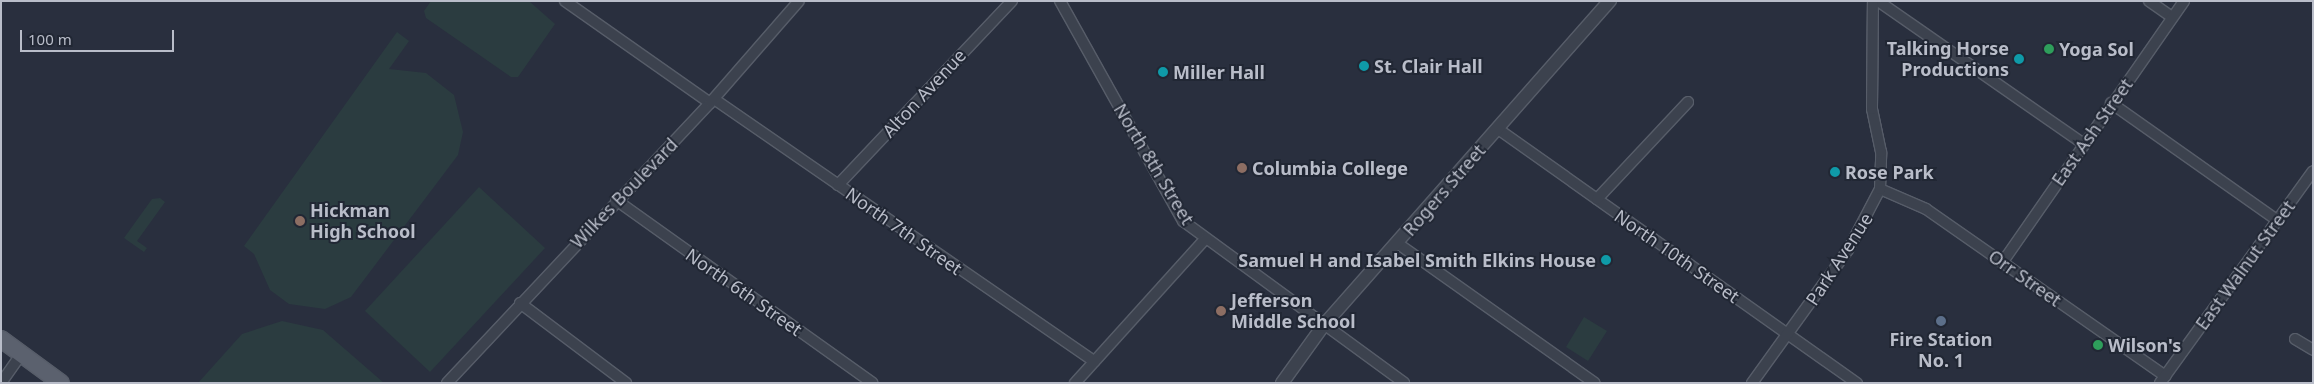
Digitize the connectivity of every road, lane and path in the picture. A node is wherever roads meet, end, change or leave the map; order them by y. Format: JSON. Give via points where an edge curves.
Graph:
{"nodes":[{"id":1,"x":565,"y":1,"type":"edge"},
{"id":2,"x":800,"y":1,"type":"edge"},
{"id":3,"x":1012,"y":1,"type":"edge"},
{"id":4,"x":1060,"y":1,"type":"edge"},
{"id":5,"x":1610,"y":1,"type":"edge"},
{"id":6,"x":1873,"y":1,"type":"edge"},
{"id":7,"x":1878,"y":1,"type":"edge"},
{"id":8,"x":2149,"y":1,"type":"edge"},
{"id":9,"x":2184,"y":1,"type":"edge"},
{"id":10,"x":2172,"y":17,"type":"junction"},
{"id":11,"x":712,"y":101,"type":"junction"},
{"id":12,"x":1688,"y":102,"type":"dead end"},
{"id":13,"x":2111,"y":103,"type":"junction"},
{"id":14,"x":1498,"y":129,"type":"junction"},
{"id":15,"x":2084,"y":144,"type":"junction"},
{"id":16,"x":2313,"y":171,"type":"edge"},
{"id":17,"x":838,"y":185,"type":"junction"},
{"id":18,"x":1880,"y":189,"type":"junction"},
{"id":19,"x":1597,"y":199,"type":"junction"},
{"id":20,"x":616,"y":200,"type":"junction"},
{"id":21,"x":2278,"y":221,"type":"junction"},
{"id":22,"x":1204,"y":240,"type":"junction"},
{"id":23,"x":1397,"y":243,"type":"junction"},
{"id":24,"x":2002,"y":263,"type":"junction"},
{"id":25,"x":520,"y":303,"type":"junction"},
{"id":26,"x":1323,"y":326,"type":"junction"},
{"id":27,"x":1788,"y":335,"type":"junction"},
{"id":28,"x":1,"y":339,"type":"edge"},
{"id":29,"x":2295,"y":339,"type":"dead end"},
{"id":30,"x":2313,"y":350,"type":"edge"},
{"id":31,"x":21,"y":354,"type":"junction"},
{"id":32,"x":1094,"y":361,"type":"junction"},
{"id":33,"x":2162,"y":380,"type":"edge"},
{"id":34,"x":1,"y":382,"type":"edge"},
{"id":35,"x":61,"y":383,"type":"edge"},
{"id":36,"x":447,"y":383,"type":"edge"},
{"id":37,"x":626,"y":383,"type":"edge"},
{"id":38,"x":872,"y":383,"type":"edge"},
{"id":39,"x":1075,"y":383,"type":"edge"},
{"id":40,"x":1282,"y":383,"type":"edge"},
{"id":41,"x":1404,"y":383,"type":"edge"},
{"id":42,"x":1595,"y":383,"type":"edge"},
{"id":43,"x":1752,"y":383,"type":"edge"},
{"id":44,"x":1857,"y":383,"type":"edge"}],
"edges":[{"from":1,"to":11,"type":"street","name":"North 7th Street"},
{"from":2,"to":11,"type":"street","name":"Wilkes Boulevard"},
{"from":3,"to":17,"type":"street","name":"Alton Avenue"},
{"from":4,"to":22,"type":"street","name":"North 8th Street","via":[[1183,221]]},
{"from":5,"to":14,"type":"street","name":"Rogers Street"},
{"from":6,"to":18,"type":"street","name":"Park Avenue","via":[[1872,109],[1880,152]]},
{"from":7,"to":15,"type":"street"},
{"from":8,"to":10,"type":"street"},
{"from":9,"to":10,"type":"street","name":"East Ash Street"},
{"from":10,"to":13,"type":"street","name":"East Ash Street"},
{"from":11,"to":17,"type":"street","name":"North 7th Street"},
{"from":11,"to":20,"type":"street","name":"Wilkes Boulevard"},
{"from":12,"to":19,"type":"street"},
{"from":13,"to":15,"type":"street","name":"East Ash Street"},
{"from":13,"to":21,"type":"street"},
{"from":14,"to":19,"type":"street","name":"North 10th Street"},
{"from":14,"to":23,"type":"street","name":"Rogers Street"},
{"from":15,"to":24,"type":"street","name":"East Ash Street"},
{"from":16,"to":21,"type":"street","name":"East Walnut Street"},
{"from":17,"to":32,"type":"street","name":"North 7th Street"},
{"from":18,"to":24,"type":"street","name":"Orr Street","via":[[1926,209]]},
{"from":18,"to":27,"type":"street","name":"Park Avenue","via":[[1861,231]]},
{"from":19,"to":27,"type":"street","name":"North 10th Street"},
{"from":20,"to":25,"type":"street","name":"Wilkes Boulevard"},
{"from":20,"to":38,"type":"street","name":"North 6th Street"},
{"from":21,"to":33,"type":"street","name":"East Walnut Street"},
{"from":22,"to":26,"type":"street","name":"North 8th Street"},
{"from":22,"to":32,"type":"street"},
{"from":23,"to":26,"type":"street","name":"Rogers Street"},
{"from":23,"to":42,"type":"street"},
{"from":24,"to":33,"type":"street","name":"Orr Street"},
{"from":25,"to":36,"type":"street","name":"Wilkes Boulevard"},
{"from":25,"to":37,"type":"street"},
{"from":26,"to":40,"type":"street","name":"Rogers Street"},
{"from":26,"to":41,"type":"street","name":"North 8th Street"},
{"from":27,"to":43,"type":"street","name":"Park Avenue"},
{"from":27,"to":44,"type":"street","name":"North 10th Street"},
{"from":28,"to":31,"type":"main road"},
{"from":29,"to":30,"type":"street"},
{"from":31,"to":34,"type":"street"},
{"from":31,"to":35,"type":"main road"},
{"from":32,"to":39,"type":"street"}]}
